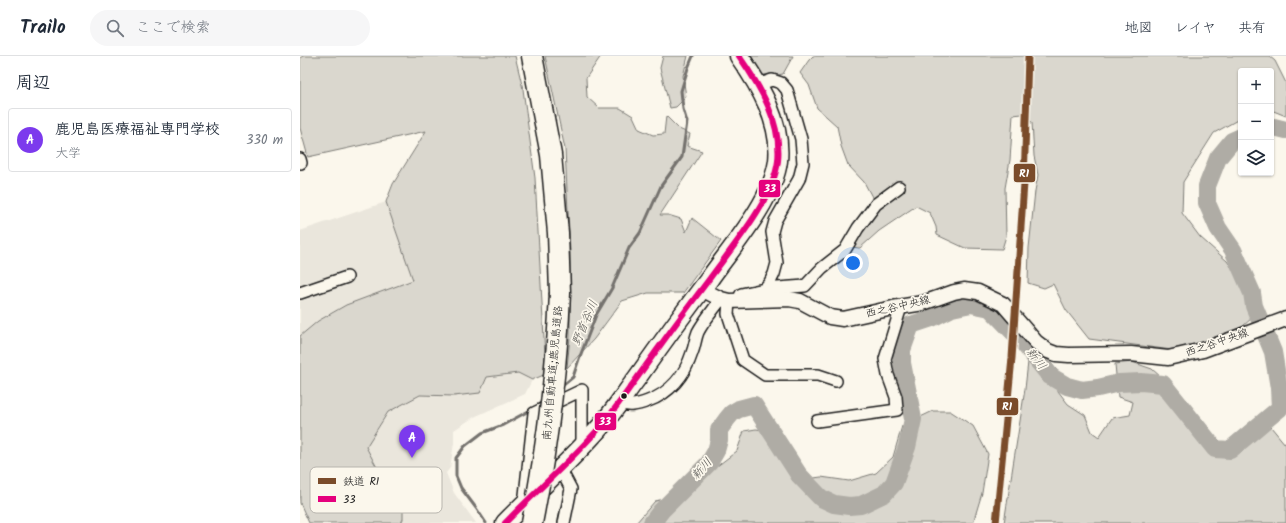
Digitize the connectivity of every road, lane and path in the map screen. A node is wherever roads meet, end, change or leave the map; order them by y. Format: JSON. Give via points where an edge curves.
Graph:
{"nodes":[{"id":1,"x":532,"y":56,"type":"edge"},
{"id":2,"x":739,"y":56,"type":"edge"},
{"id":3,"x":757,"y":85,"type":"junction"},
{"id":4,"x":300,"y":159,"type":"edge"},
{"id":5,"x":300,"y":163,"type":"edge"},
{"id":6,"x":899,"y":187,"type":"dead end"},
{"id":7,"x":347,"y":277,"type":"dead end"},
{"id":8,"x":701,"y":289,"type":"junction"},
{"id":9,"x":764,"y":289,"type":"junction"},
{"id":10,"x":300,"y":293,"type":"edge"},
{"id":11,"x":729,"y":300,"type":"junction"},
{"id":12,"x":901,"y":307,"type":"junction"},
{"id":13,"x":1280,"y":321,"type":"edge"},
{"id":14,"x":836,"y":380,"type":"dead end"},
{"id":15,"x":618,"y":403,"type":"junction"},
{"id":16,"x":817,"y":421,"type":"dead end"},
{"id":17,"x":582,"y":447,"type":"junction"},
{"id":18,"x":561,"y":470,"type":"junction"},
{"id":19,"x":524,"y":504,"type":"junction"},
{"id":20,"x":505,"y":523,"type":"edge"},
{"id":21,"x":532,"y":523,"type":"edge"},
{"id":22,"x":564,"y":523,"type":"edge"}],
"edges":[{"from":1,"to":21,"type":"highway","name":"南九州自動車道;鹿児島道路","bridge":true,"via":[[551,155],[560,293],[554,384],[545,456]]},
{"from":2,"to":3,"type":"main road"},
{"from":3,"to":8,"type":"main road","via":[[775,124],[779,144],[778,163],[763,202]]},
{"from":3,"to":9,"type":"street","via":[[772,80],[781,82],[787,90],[802,139],[803,163],[799,180],[774,221],[772,232],[777,263],[770,282]]},
{"from":4,"to":5,"type":"street"},
{"from":6,"to":9,"type":"street","via":[[876,204],[845,250],[822,268],[805,286]]},
{"from":7,"to":10,"type":"street"},
{"from":8,"to":11,"type":"street","name":"西之谷中央線"},
{"from":8,"to":15,"type":"main road"},
{"from":9,"to":11,"type":"street"},
{"from":11,"to":12,"type":"street","name":"西之谷中央線","via":[[789,299],[800,301],[830,317],[843,318]]},
{"from":11,"to":14,"type":"street","via":[[728,314],[743,360],[765,375],[818,375]]},
{"from":11,"to":15,"type":"street","via":[[698,332],[682,376],[669,390],[641,404],[627,406]]},
{"from":12,"to":13,"type":"street","name":"西之谷中央線","via":[[964,290],[978,292],[1003,304],[1036,342],[1048,351],[1069,355],[1125,354],[1168,358],[1204,350]]},
{"from":12,"to":16,"type":"street","via":[[885,359],[896,397],[897,410]]},
{"from":15,"to":17,"type":"main road"},
{"from":17,"to":18,"type":"main road"},
{"from":17,"to":19,"type":"street","via":[[582,390],[534,413]]},
{"from":18,"to":19,"type":"main road"},
{"from":18,"to":22,"type":"street","via":[[571,489]]},
{"from":19,"to":20,"type":"main road"}]}
